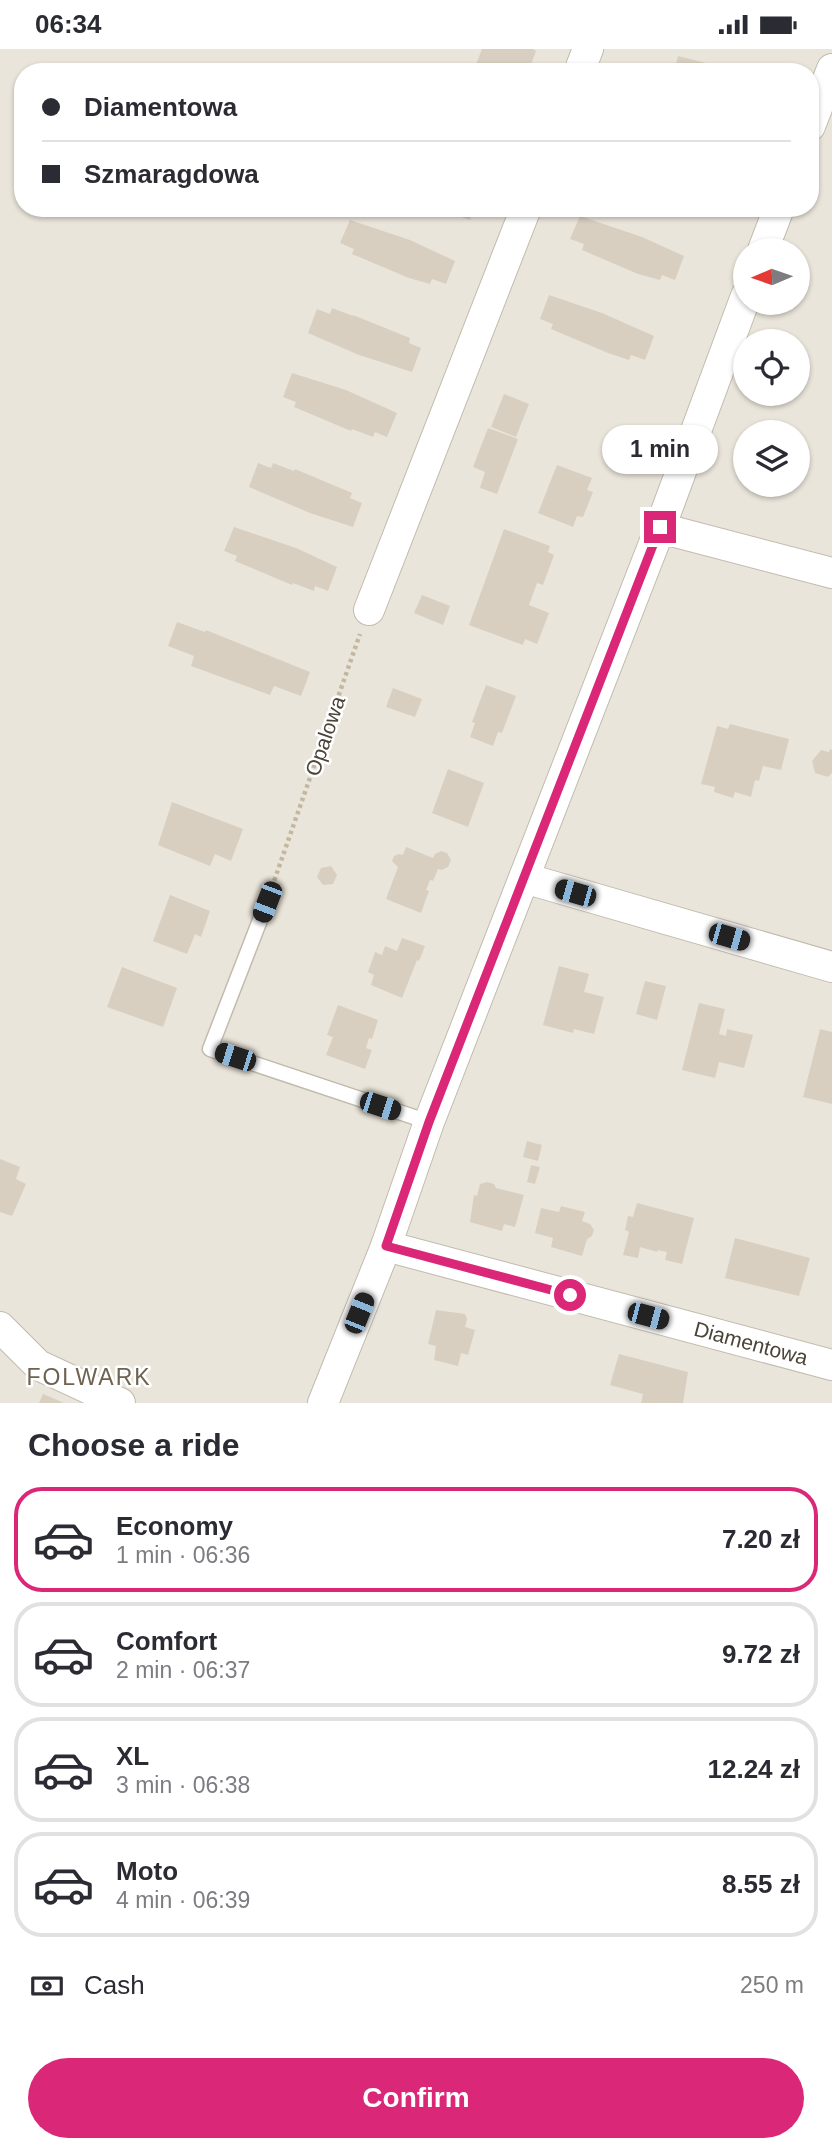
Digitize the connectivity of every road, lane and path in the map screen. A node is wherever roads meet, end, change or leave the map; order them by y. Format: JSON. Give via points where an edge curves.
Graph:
{"nodes":[{"id":1,"x":832,"y":69,"type":"edge"},
{"id":2,"x":819,"y":103,"type":"edge"},
{"id":3,"x":522,"y":217,"type":"edge"},
{"id":4,"x":776,"y":217,"type":"edge"},
{"id":5,"x":768,"y":238,"type":"edge"},
{"id":6,"x":739,"y":315,"type":"edge"},
{"id":7,"x":660,"y":527,"type":"junction"},
{"id":8,"x":832,"y":573,"type":"edge"},
{"id":9,"x":369,"y":610,"type":"joint"},
{"id":10,"x":524,"y":878,"type":"junction"},
{"id":11,"x":267,"y":902,"type":"joint"},
{"id":12,"x":832,"y":967,"type":"edge"},
{"id":13,"x":429,"y":1122,"type":"junction"},
{"id":14,"x":386,"y":1246,"type":"junction"},
{"id":15,"x":0,"y":1327,"type":"edge"},
{"id":16,"x":832,"y":1365,"type":"edge"},
{"id":17,"x":120,"y":1403,"type":"edge"},
{"id":18,"x":323,"y":1403,"type":"edge"}],
"edges":[{"from":1,"to":2,"type":"street"},
{"from":3,"to":9,"type":"street"},
{"from":4,"to":5,"type":"street"},
{"from":6,"to":7,"type":"street"},
{"from":7,"to":8,"type":"street"},
{"from":7,"to":10,"type":"street"},
{"from":9,"to":11,"type":"path","name":"Opalowa"},
{"from":10,"to":12,"type":"street"},
{"from":10,"to":13,"type":"street"},
{"from":11,"to":13,"type":"lane","via":[[210,1049]]},
{"from":13,"to":14,"type":"street"},
{"from":14,"to":16,"type":"street","name":"Diamentowa"},
{"from":14,"to":18,"type":"street"},
{"from":15,"to":17,"type":"street","via":[[38,1365]]}]}
